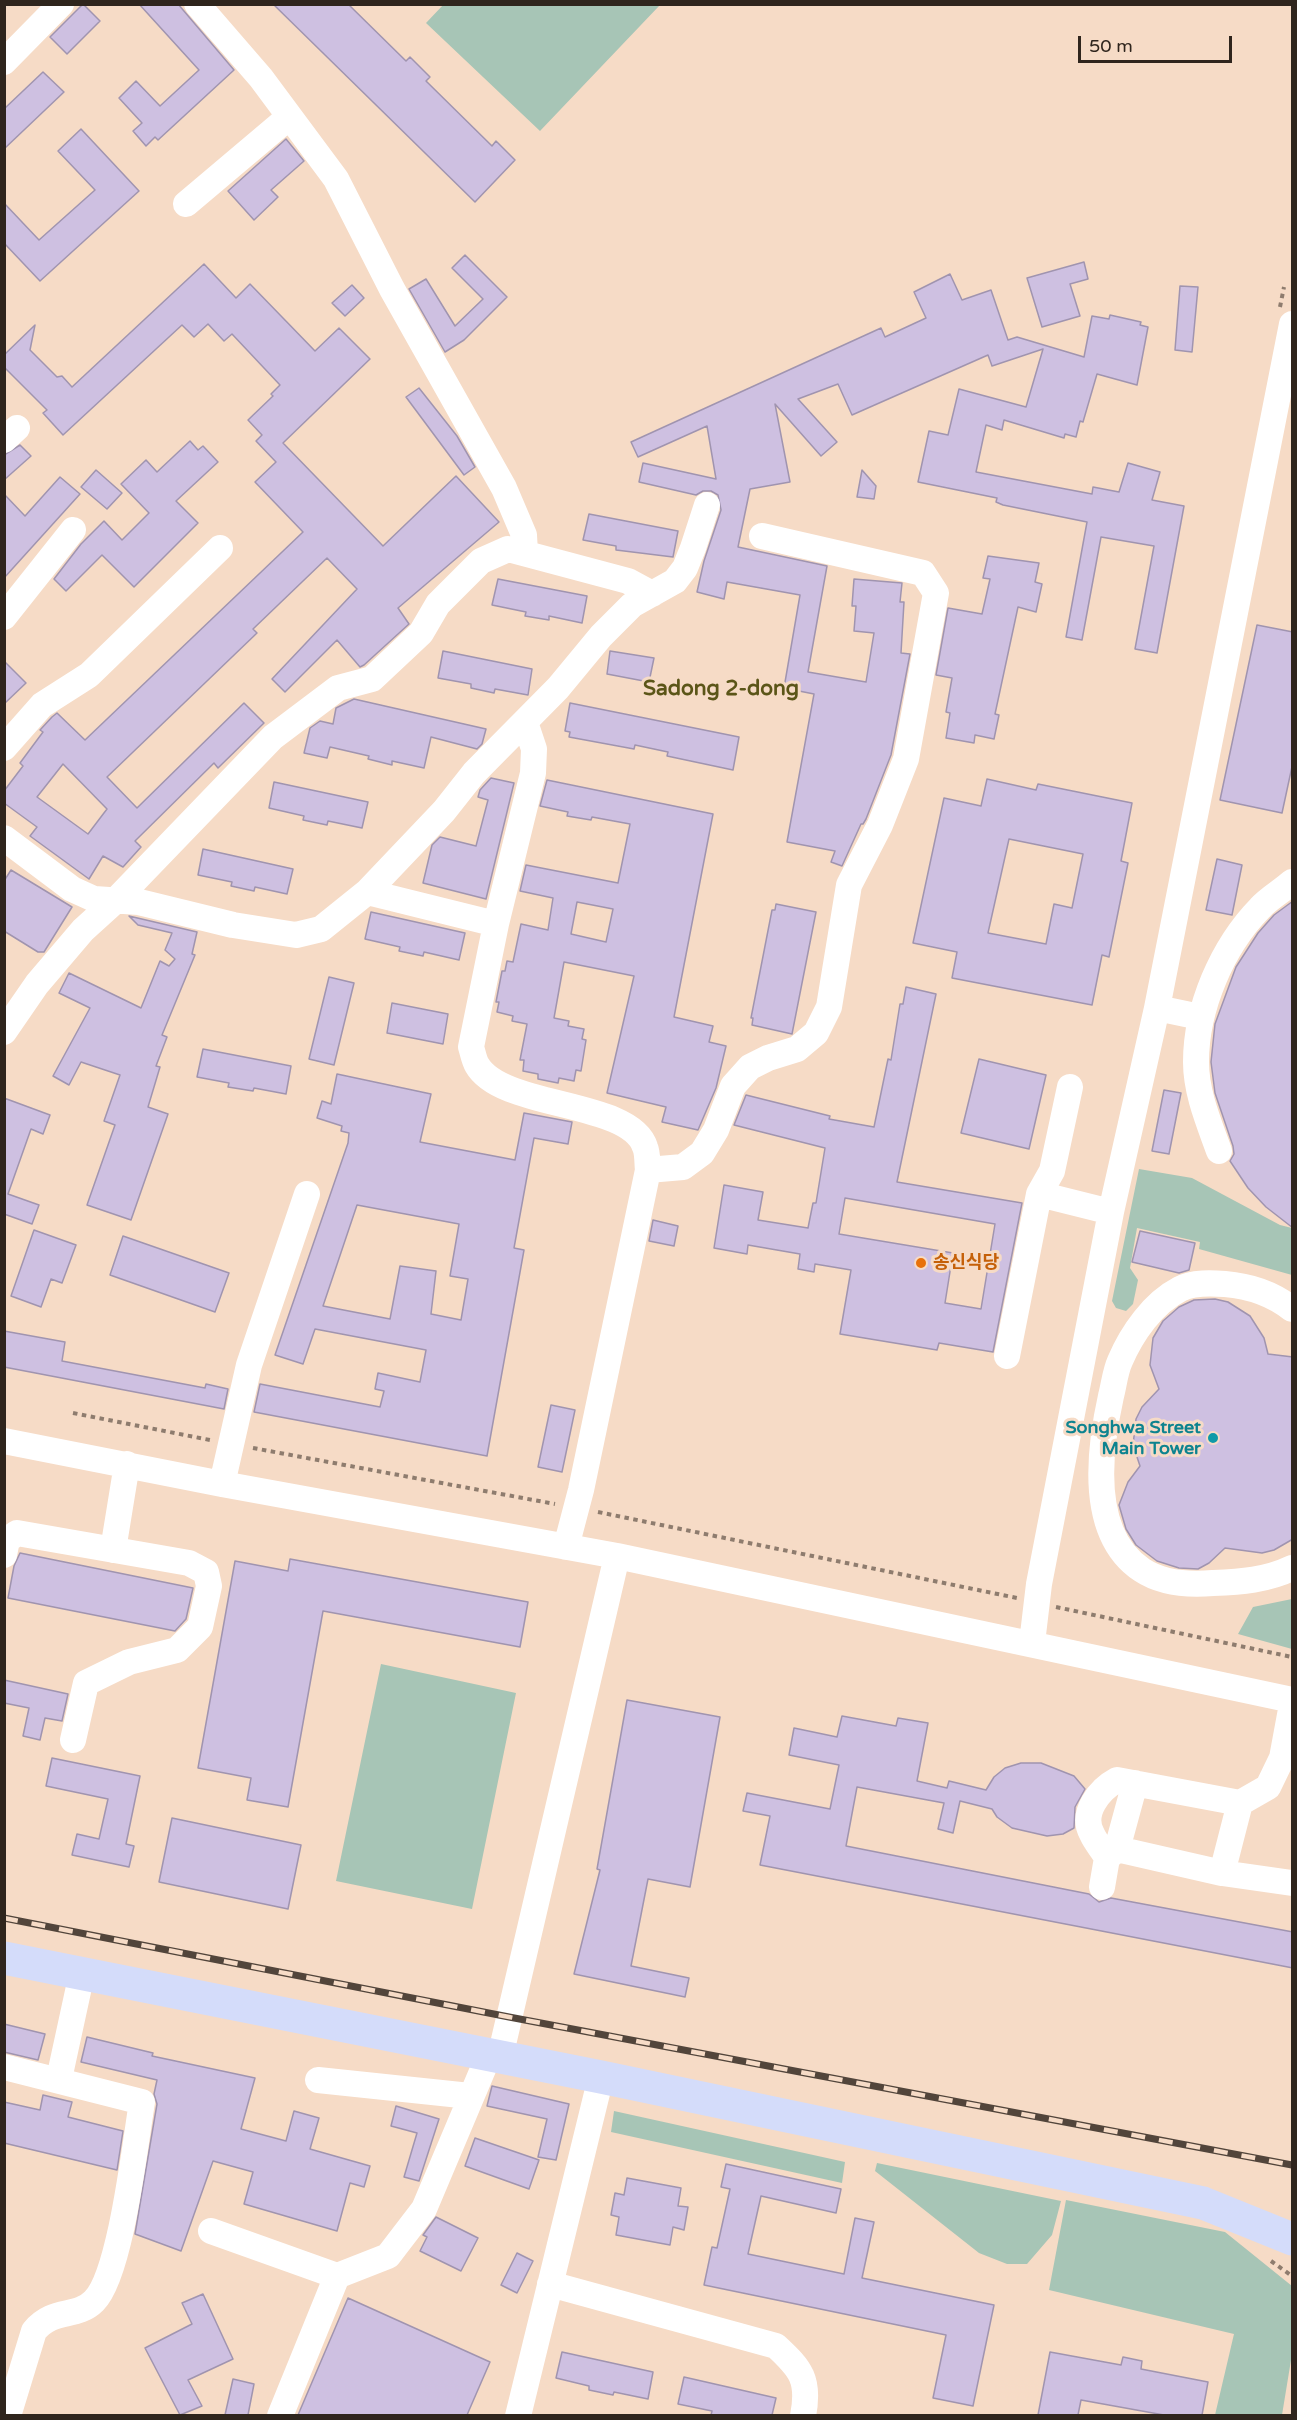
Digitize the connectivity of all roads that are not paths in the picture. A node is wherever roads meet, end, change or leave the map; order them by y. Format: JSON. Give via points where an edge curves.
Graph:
{"nodes":[{"id":1,"x":61,"y":4,"type":"edge"},
{"id":2,"x":197,"y":4,"type":"edge"},
{"id":3,"x":4,"y":62,"type":"edge"},
{"id":4,"x":290,"y":117,"type":"junction"},
{"id":5,"x":186,"y":204,"type":"dead end"},
{"id":6,"x":1293,"y":324,"type":"edge"},
{"id":7,"x":707,"y":505,"type":"dead end"},
{"id":8,"x":73,"y":530,"type":"dead end"},
{"id":9,"x":762,"y":536,"type":"dead end"},
{"id":10,"x":220,"y":548,"type":"dead end"},
{"id":11,"x":525,"y":553,"type":"junction"},
{"id":12,"x":652,"y":594,"type":"junction"},
{"id":13,"x":4,"y":617,"type":"edge"},
{"id":14,"x":525,"y":722,"type":"junction"},
{"id":15,"x":4,"y":748,"type":"edge"},
{"id":16,"x":4,"y":838,"type":"edge"},
{"id":17,"x":1293,"y":882,"type":"edge"},
{"id":18,"x":367,"y":891,"type":"junction"},
{"id":19,"x":115,"y":902,"type":"junction"},
{"id":20,"x":496,"y":924,"type":"junction"},
{"id":21,"x":1157,"y":1008,"type":"junction"},
{"id":22,"x":1200,"y":1017,"type":"junction"},
{"id":23,"x":4,"y":1032,"type":"edge"},
{"id":24,"x":1070,"y":1087,"type":"dead end"},
{"id":25,"x":1219,"y":1151,"type":"dead end"},
{"id":26,"x":648,"y":1170,"type":"junction"},
{"id":27,"x":307,"y":1194,"type":"dead end"},
{"id":28,"x":1039,"y":1194,"type":"junction"},
{"id":29,"x":1111,"y":1212,"type":"junction"},
{"id":30,"x":1293,"y":1309,"type":"edge"},
{"id":31,"x":1007,"y":1356,"type":"dead end"},
{"id":32,"x":1075,"y":1399,"type":"junction"},
{"id":33,"x":1108,"y":1410,"type":"junction"},
{"id":34,"x":4,"y":1441,"type":"edge"},
{"id":35,"x":128,"y":1464,"type":"junction"},
{"id":36,"x":222,"y":1484,"type":"junction"},
{"id":37,"x":566,"y":1547,"type":"junction"},
{"id":38,"x":113,"y":1550,"type":"junction"},
{"id":39,"x":4,"y":1555,"type":"edge"},
{"id":40,"x":617,"y":1556,"type":"junction"},
{"id":41,"x":1293,"y":1568,"type":"edge"},
{"id":42,"x":1032,"y":1643,"type":"junction"},
{"id":43,"x":1293,"y":1700,"type":"edge"},
{"id":44,"x":1293,"y":1704,"type":"edge"},
{"id":45,"x":73,"y":1740,"type":"dead end"},
{"id":46,"x":1135,"y":1784,"type":"junction"},
{"id":47,"x":1240,"y":1803,"type":"junction"},
{"id":48,"x":1112,"y":1854,"type":"junction"},
{"id":49,"x":1222,"y":1873,"type":"junction"},
{"id":50,"x":1293,"y":1883,"type":"edge"},
{"id":51,"x":1102,"y":1887,"type":"dead end"},
{"id":52,"x":4,"y":1958,"type":"edge"},
{"id":53,"x":82,"y":1973,"type":"junction"},
{"id":54,"x":494,"y":2056,"type":"junction"},
{"id":55,"x":4,"y":2067,"type":"edge"},
{"id":56,"x":601,"y":2078,"type":"junction"},
{"id":57,"x":59,"y":2079,"type":"junction"},
{"id":58,"x":318,"y":2080,"type":"dead end"},
{"id":59,"x":470,"y":2096,"type":"junction"},
{"id":60,"x":211,"y":2230,"type":"dead end"},
{"id":61,"x":1293,"y":2239,"type":"edge"},
{"id":62,"x":337,"y":2276,"type":"junction"},
{"id":63,"x":550,"y":2284,"type":"junction"},
{"id":64,"x":8,"y":2415,"type":"edge"},
{"id":65,"x":280,"y":2415,"type":"edge"},
{"id":66,"x":518,"y":2415,"type":"edge"},
{"id":67,"x":803,"y":2415,"type":"edge"}],
"edges":[{"from":1,"to":3,"type":"street"},
{"from":2,"to":4,"type":"street"},
{"from":4,"to":5,"type":"street"},
{"from":4,"to":11,"type":"street","via":[[336,179],[392,289],[504,488],[524,535]]},
{"from":6,"to":21,"type":"street"},
{"from":7,"to":12,"type":"street","via":[[685,568],[675,580]]},
{"from":8,"to":13,"type":"street"},
{"from":9,"to":26,"type":"street","via":[[923,573],[936,593],[906,759],[880,825],[849,885],[829,1007],[816,1033],[797,1049],[750,1067],[734,1086],[702,1153],[683,1167]]},
{"from":10,"to":15,"type":"street","via":[[89,675],[36,711]]},
{"from":11,"to":12,"type":"street","via":[[628,581]]},
{"from":11,"to":19,"type":"street","via":[[508,549],[481,561],[438,604],[421,633],[372,679],[338,688],[273,737]]},
{"from":12,"to":14,"type":"street","via":[[632,605],[616,621]]},
{"from":14,"to":18,"type":"street"},
{"from":14,"to":20,"type":"street","via":[[534,749],[533,773]]},
{"from":16,"to":19,"type":"street","via":[[72,889],[94,899]]},
{"from":17,"to":22,"type":"street","via":[[1260,907],[1232,943]]},
{"from":18,"to":19,"type":"street","via":[[321,929],[296,935],[233,925],[139,902]]},
{"from":18,"to":20,"type":"street"},
{"from":19,"to":23,"type":"street","via":[[83,930],[37,984]]},
{"from":20,"to":26,"type":"street","via":[[471,1047],[477,1066],[501,1086],[610,1118],[632,1130],[645,1146]]},
{"from":21,"to":22,"type":"street"},
{"from":21,"to":29,"type":"street"},
{"from":22,"to":25,"type":"street","via":[[1196,1064],[1202,1100]]},
{"from":24,"to":28,"type":"street","via":[[1052,1171]]},
{"from":26,"to":37,"type":"street"},
{"from":27,"to":36,"type":"street","via":[[249,1365]]},
{"from":28,"to":29,"type":"street"},
{"from":28,"to":31,"type":"street"},
{"from":29,"to":32,"type":"street"},
{"from":30,"to":33,"type":"street","via":[[1281,1300],[1244,1286],[1210,1283],[1182,1288],[1158,1306],[1135,1332],[1119,1363]]},
{"from":32,"to":33,"type":"street"},
{"from":32,"to":42,"type":"street"},
{"from":33,"to":41,"type":"street","via":[[1101,1460],[1103,1502],[1111,1530],[1142,1570],[1167,1581],[1193,1585],[1273,1577]]},
{"from":34,"to":35,"type":"street"},
{"from":35,"to":36,"type":"street"},
{"from":35,"to":38,"type":"street"},
{"from":36,"to":37,"type":"street"},
{"from":37,"to":40,"type":"street"},
{"from":38,"to":39,"type":"street","via":[[17,1533],[7,1540]]},
{"from":38,"to":45,"type":"street","via":[[189,1563],[206,1572],[209,1586],[200,1627],[177,1650],[129,1662],[86,1683]]},
{"from":40,"to":42,"type":"street"},
{"from":40,"to":54,"type":"street"},
{"from":42,"to":43,"type":"street"},
{"from":44,"to":47,"type":"street","via":[[1282,1758],[1269,1787]]},
{"from":46,"to":47,"type":"street"},
{"from":46,"to":48,"type":"street"},
{"from":46,"to":48,"type":"street","via":[[1117,1780],[1095,1798],[1089,1820],[1091,1833]]},
{"from":47,"to":49,"type":"street"},
{"from":48,"to":49,"type":"street"},
{"from":48,"to":51,"type":"street"},
{"from":49,"to":50,"type":"street"},
{"from":52,"to":53,"type":"main road"},
{"from":53,"to":54,"type":"main road"},
{"from":53,"to":57,"type":"street"},
{"from":54,"to":56,"type":"main road"},
{"from":54,"to":59,"type":"street"},
{"from":55,"to":57,"type":"street"},
{"from":56,"to":61,"type":"main road","via":[[1203,2203]]},
{"from":56,"to":63,"type":"street"},
{"from":57,"to":64,"type":"street","via":[[142,2102],[119,2242],[102,2290],[80,2310],[43,2320],[34,2331]]},
{"from":58,"to":59,"type":"street"},
{"from":59,"to":62,"type":"street","via":[[424,2209],[388,2256]]},
{"from":60,"to":62,"type":"street"},
{"from":62,"to":65,"type":"street"},
{"from":63,"to":66,"type":"street"},
{"from":63,"to":67,"type":"street","via":[[776,2346],[796,2364],[808,2393]]}]}
